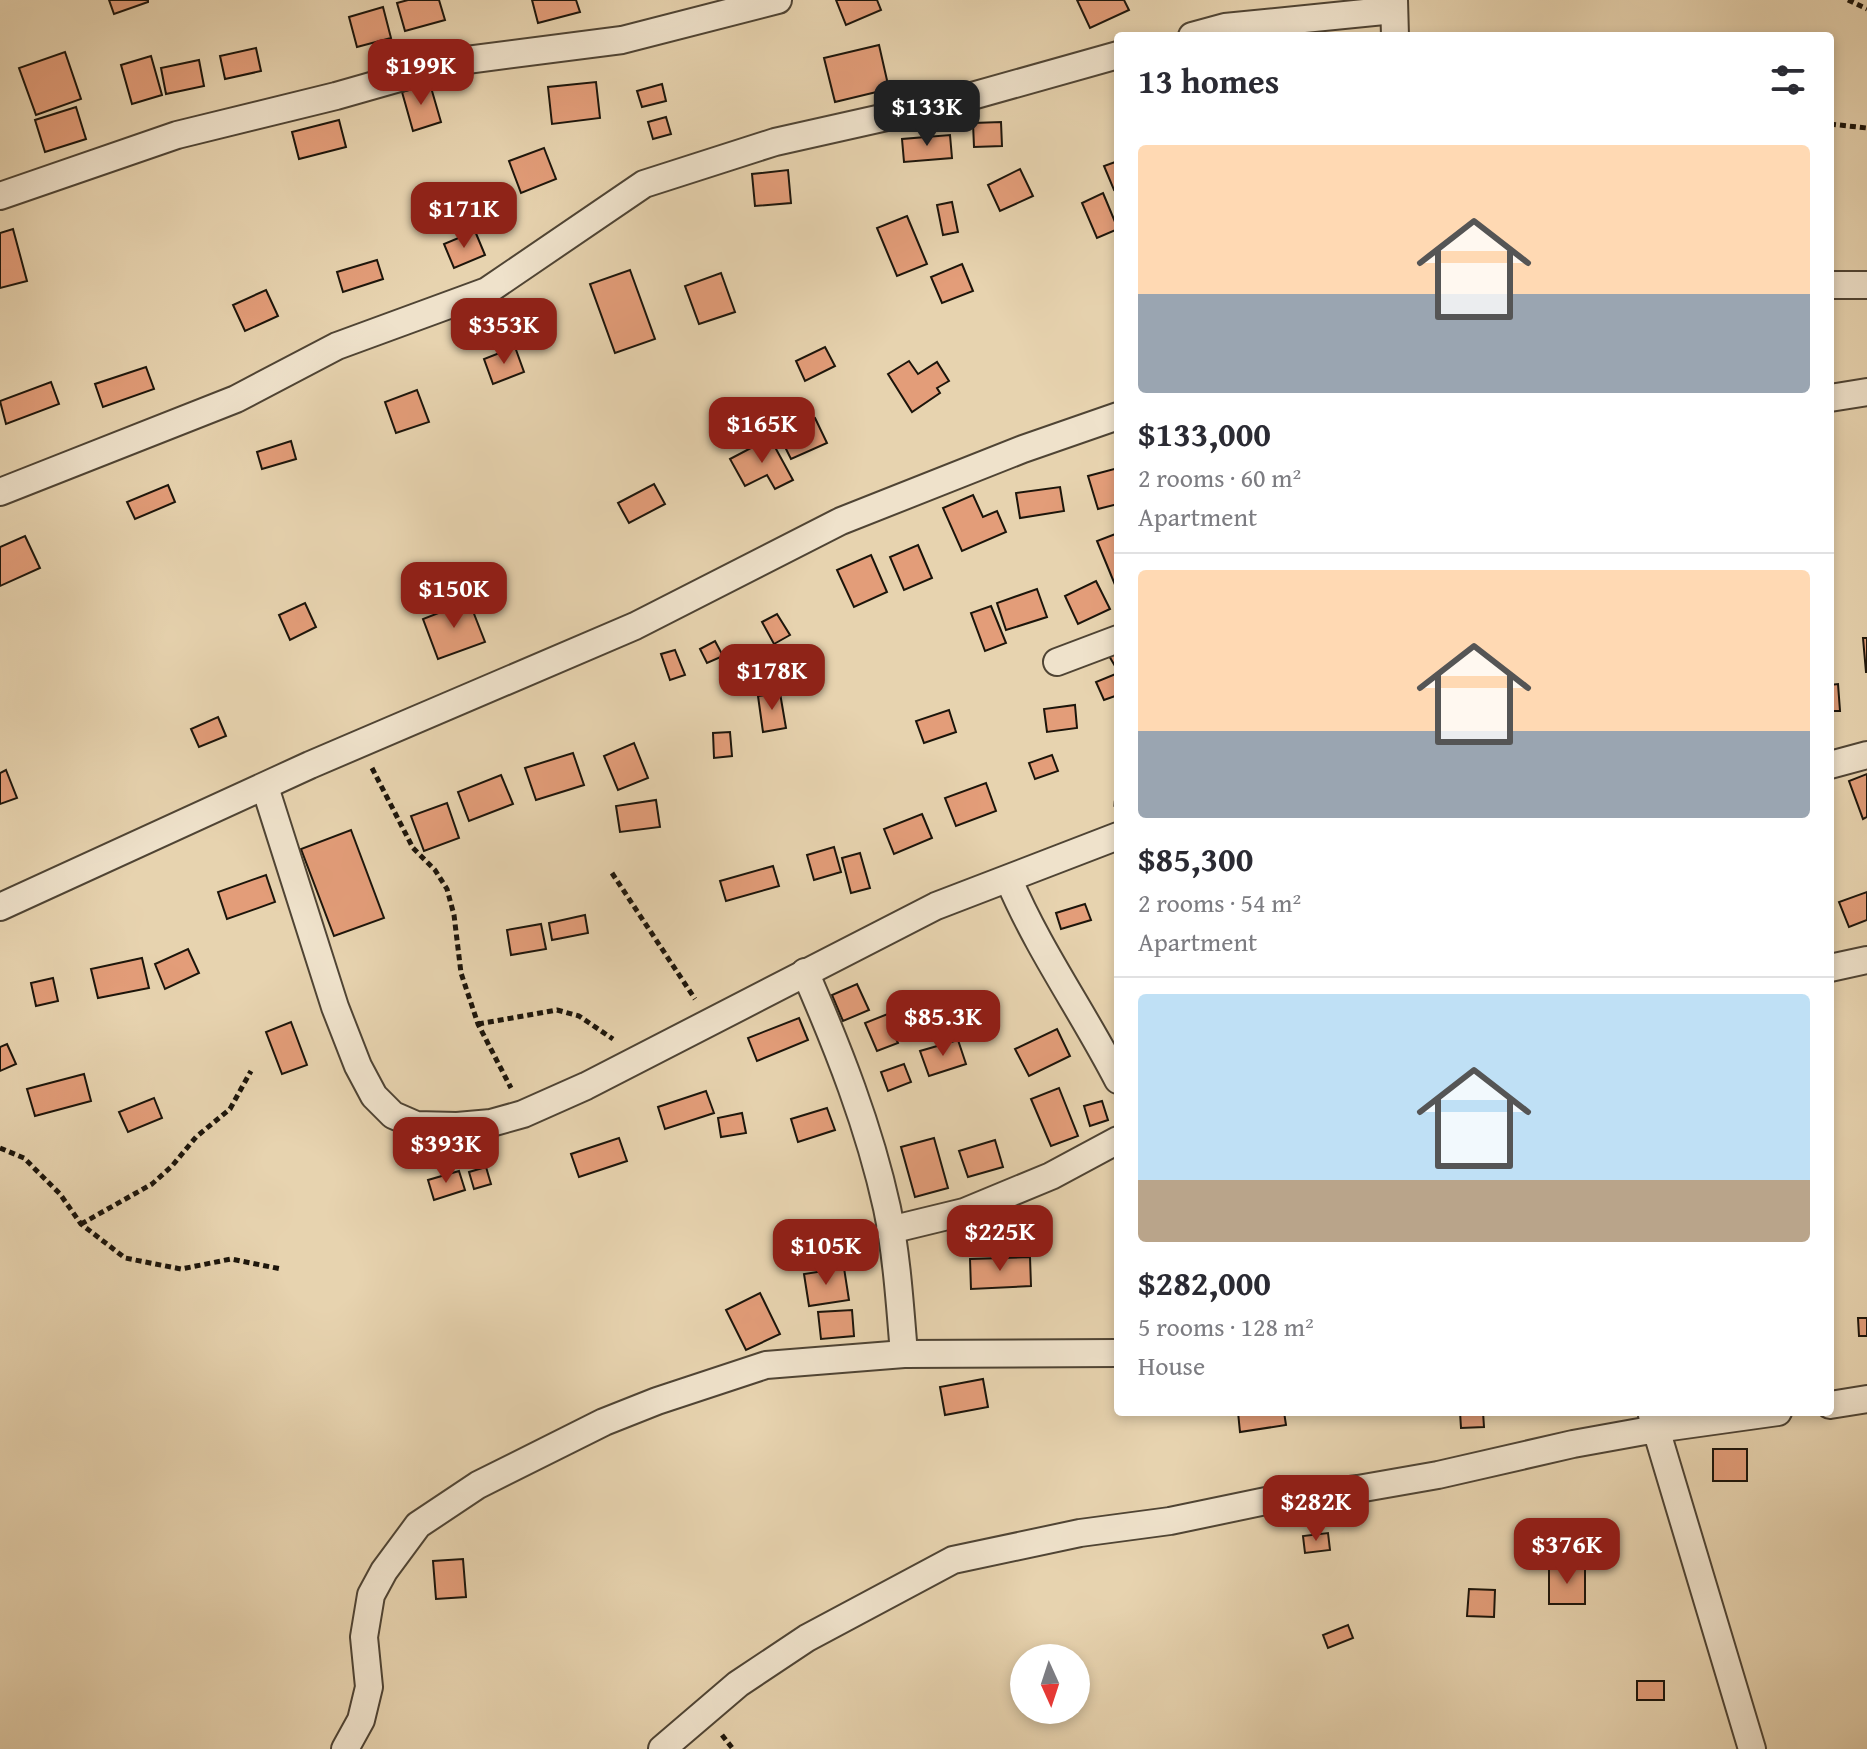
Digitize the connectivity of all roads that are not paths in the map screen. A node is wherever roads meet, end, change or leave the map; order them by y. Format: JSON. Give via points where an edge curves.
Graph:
{"nodes":[{"id":1,"x":778,"y":0,"type":"edge"},
{"id":2,"x":1395,"y":15,"type":"edge"},
{"id":3,"x":1207,"y":32,"type":"edge"},
{"id":4,"x":1114,"y":56,"type":"edge"},
{"id":5,"x":0,"y":196,"type":"edge"},
{"id":6,"x":1834,"y":285,"type":"edge"},
{"id":7,"x":1867,"y":285,"type":"edge"},
{"id":8,"x":1867,"y":392,"type":"edge"},
{"id":9,"x":1834,"y":397,"type":"edge"},
{"id":10,"x":1114,"y":417,"type":"edge"},
{"id":11,"x":0,"y":492,"type":"edge"},
{"id":12,"x":1114,"y":641,"type":"edge"},
{"id":13,"x":1057,"y":662,"type":"dead end"},
{"id":14,"x":1867,"y":755,"type":"edge"},
{"id":15,"x":1834,"y":764,"type":"edge"},
{"id":16,"x":265,"y":787,"type":"junction"},
{"id":17,"x":1114,"y":838,"type":"edge"},
{"id":18,"x":1009,"y":880,"type":"junction"},
{"id":19,"x":0,"y":907,"type":"edge"},
{"id":20,"x":1867,"y":960,"type":"edge"},
{"id":21,"x":1834,"y":967,"type":"edge"},
{"id":22,"x":805,"y":972,"type":"junction"},
{"id":23,"x":1114,"y":1073,"type":"edge"},
{"id":24,"x":1114,"y":1142,"type":"edge"},
{"id":25,"x":890,"y":1230,"type":"junction"},
{"id":26,"x":1114,"y":1353,"type":"edge"},
{"id":27,"x":904,"y":1354,"type":"junction"},
{"id":28,"x":1867,"y":1399,"type":"edge"},
{"id":29,"x":1834,"y":1404,"type":"edge"},
{"id":30,"x":1723,"y":1416,"type":"edge"},
{"id":31,"x":1654,"y":1421,"type":"edge"},
{"id":32,"x":345,"y":1749,"type":"edge"},
{"id":33,"x":662,"y":1749,"type":"edge"},
{"id":34,"x":1752,"y":1749,"type":"edge"}],
"edges":[{"from":1,"to":5,"type":"street","via":[[622,40],[459,61],[177,135]]},
{"from":2,"to":3,"type":"street"},
{"from":4,"to":11,"type":"street","via":[[940,105],[775,142],[644,184],[487,291],[337,346],[236,399]]},
{"from":6,"to":7,"type":"street"},
{"from":8,"to":9,"type":"street"},
{"from":10,"to":16,"type":"street","via":[[841,521],[635,626]]},
{"from":12,"to":13,"type":"street"},
{"from":14,"to":15,"type":"street"},
{"from":16,"to":19,"type":"street"},
{"from":16,"to":22,"type":"street","via":[[358,1066],[374,1096],[393,1115],[416,1125],[491,1123],[523,1114]]},
{"from":17,"to":18,"type":"street"},
{"from":18,"to":22,"type":"street","via":[[936,906]]},
{"from":18,"to":23,"type":"street","via":[[1026,921]]},
{"from":20,"to":21,"type":"street"},
{"from":22,"to":25,"type":"street","via":[[864,1122]]},
{"from":24,"to":25,"type":"street","via":[[1051,1176],[964,1212]]},
{"from":25,"to":27,"type":"street"},
{"from":26,"to":27,"type":"street"},
{"from":27,"to":32,"type":"street","via":[[766,1365],[657,1401],[478,1485],[418,1525],[371,1595],[364,1637],[369,1687],[361,1720]]},
{"from":28,"to":29,"type":"street"},
{"from":30,"to":31,"type":"street"},
{"from":31,"to":33,"type":"street","via":[[1425,1477],[1080,1533],[953,1560],[807,1638],[738,1684]]},
{"from":31,"to":34,"type":"street"}]}
